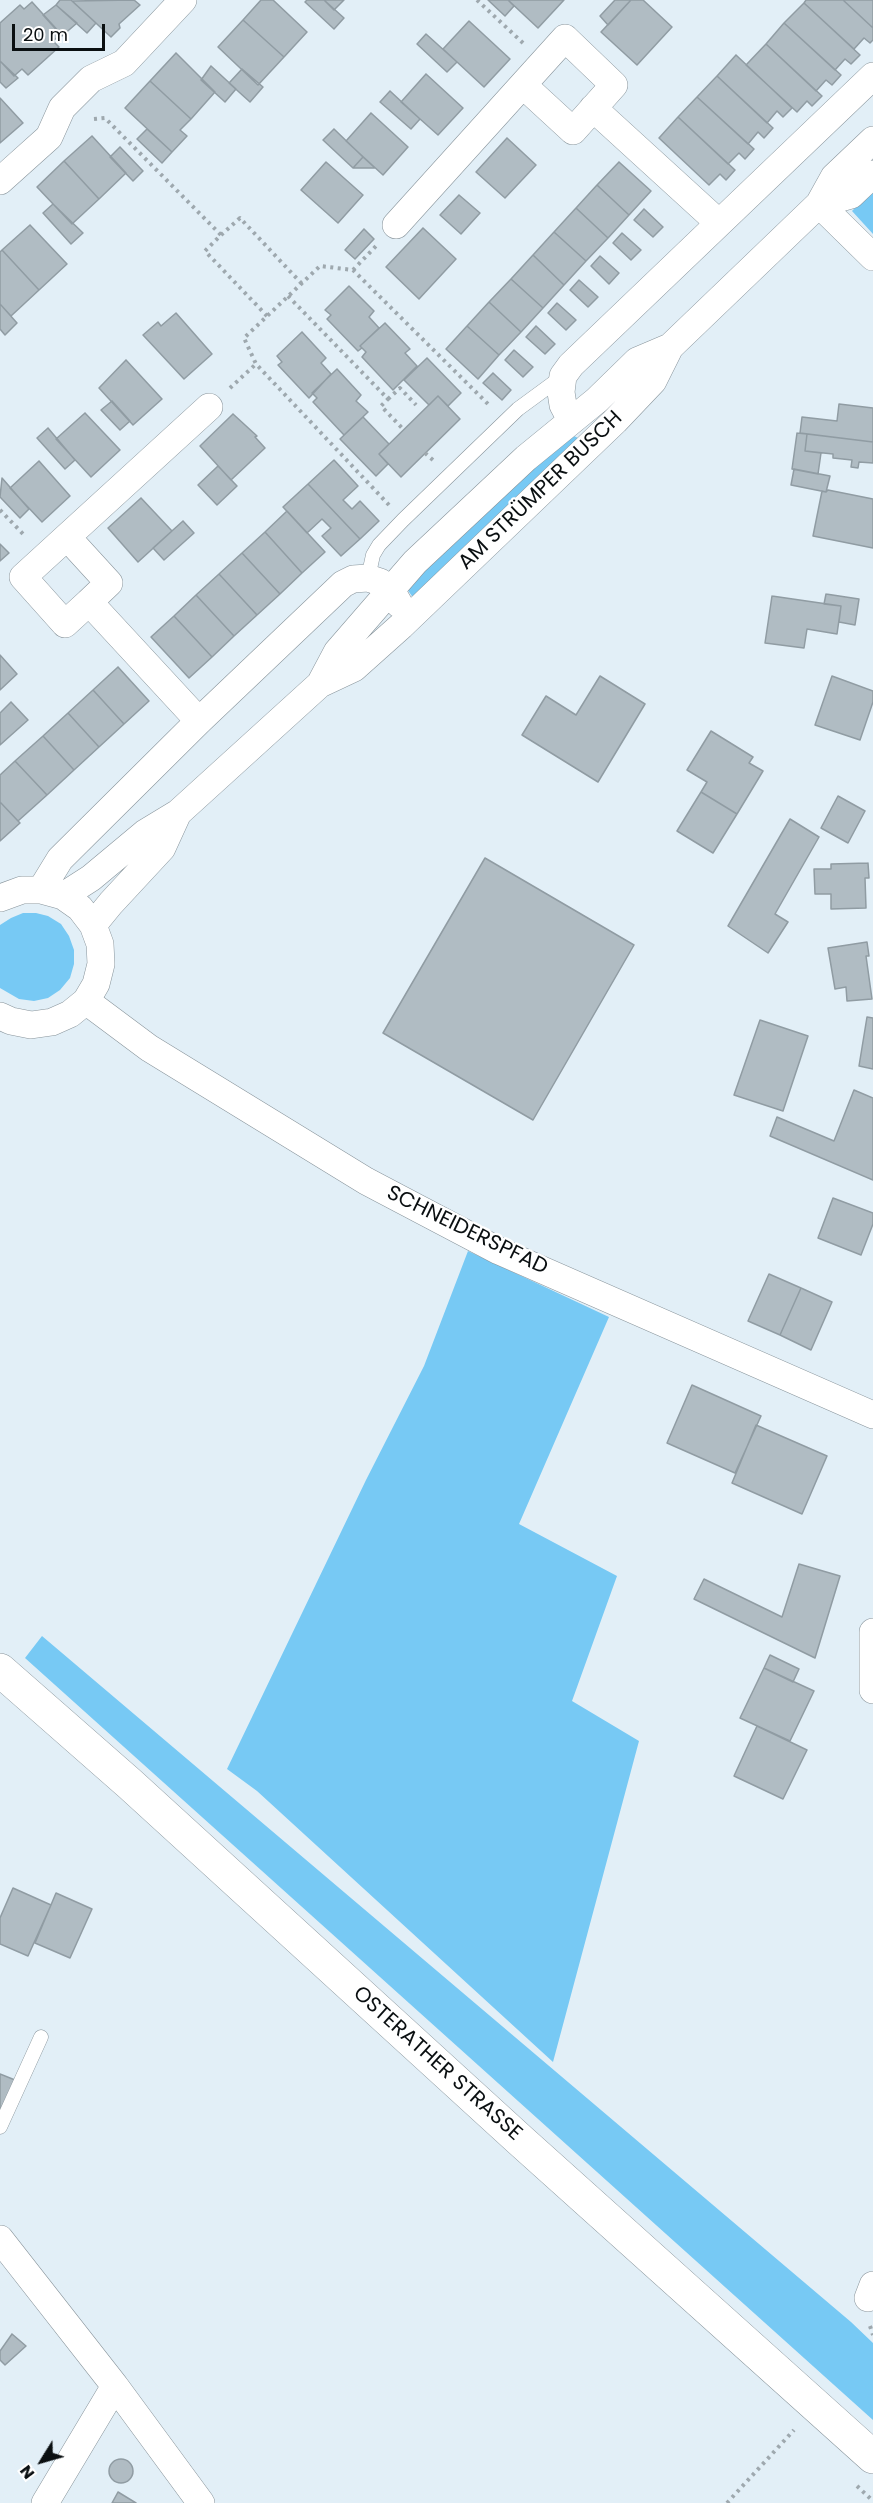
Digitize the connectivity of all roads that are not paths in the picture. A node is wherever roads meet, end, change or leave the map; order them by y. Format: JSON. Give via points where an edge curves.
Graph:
{"nodes":[{"id":1,"x":183,"y":0,"type":"edge"},
{"id":2,"x":873,"y":76,"type":"edge"},
{"id":3,"x":523,"y":85,"type":"junction"},
{"id":4,"x":593,"y":108,"type":"junction"},
{"id":5,"x":873,"y":140,"type":"edge"},
{"id":6,"x":873,"y":174,"type":"edge"},
{"id":7,"x":0,"y":181,"type":"edge"},
{"id":8,"x":819,"y":204,"type":"junction"},
{"id":9,"x":719,"y":223,"type":"junction"},
{"id":10,"x":396,"y":225,"type":"dead end"},
{"id":11,"x":873,"y":257,"type":"edge"},
{"id":12,"x":670,"y":346,"type":"junction"},
{"id":13,"x":563,"y":376,"type":"junction"},
{"id":14,"x":209,"y":407,"type":"road end"},
{"id":15,"x":571,"y":420,"type":"junction"},
{"id":16,"x":67,"y":537,"type":"junction"},
{"id":17,"x":380,"y":584,"type":"junction"},
{"id":18,"x":89,"y":602,"type":"junction"},
{"id":19,"x":401,"y":626,"type":"junction"},
{"id":20,"x":320,"y":684,"type":"junction"},
{"id":21,"x":199,"y":721,"type":"junction"},
{"id":22,"x":178,"y":813,"type":"junction"},
{"id":23,"x":52,"y":893,"type":"junction"},
{"id":24,"x":0,"y":898,"type":"edge"},
{"id":25,"x":93,"y":925,"type":"junction"},
{"id":26,"x":86,"y":1001,"type":"junction"},
{"id":27,"x":4,"y":1022,"type":"edge"},
{"id":28,"x":873,"y":1415,"type":"edge"},
{"id":29,"x":873,"y":1632,"type":"edge"},
{"id":30,"x":0,"y":1670,"type":"edge"},
{"id":31,"x":873,"y":1690,"type":"edge"},
{"id":32,"x":41,"y":2037,"type":"dead end"},
{"id":33,"x":0,"y":2127,"type":"edge"},
{"id":34,"x":0,"y":2239,"type":"edge"},
{"id":35,"x":116,"y":2386,"type":"junction"},
{"id":36,"x":873,"y":2457,"type":"edge"},
{"id":37,"x":45,"y":2503,"type":"edge"},
{"id":38,"x":201,"y":2503,"type":"edge"}],
"edges":[{"from":1,"to":7,"type":"street","via":[[124,63],[91,79],[62,108],[49,137]]},
{"from":2,"to":9,"type":"street"},
{"from":3,"to":4,"type":"street","via":[[573,131]]},
{"from":3,"to":4,"type":"street","via":[[565,38],[614,85]]},
{"from":3,"to":10,"type":"street"},
{"from":4,"to":9,"type":"street"},
{"from":5,"to":8,"type":"street","name":"AM STRÜMPER BUSCH","via":[[834,177]]},
{"from":6,"to":8,"type":"street","name":"AM STRÜMPER BUSCH","via":[[851,195]]},
{"from":8,"to":11,"type":"street"},
{"from":8,"to":12,"type":"street","name":"AM STRÜMPER BUSCH"},
{"from":9,"to":13,"type":"street"},
{"from":12,"to":15,"type":"street","name":"AM STRÜMPER BUSCH","via":[[637,361]]},
{"from":12,"to":19,"type":"street","name":"AM STRÜMPER BUSCH","via":[[653,381],[615,421]]},
{"from":13,"to":15,"type":"street","via":[[562,398]]},
{"from":13,"to":17,"type":"lane","via":[[505,421],[379,545],[373,555]]},
{"from":14,"to":16,"type":"street"},
{"from":15,"to":17,"type":"street","name":"AM STRÜMPER BUSCH","via":[[416,562]]},
{"from":16,"to":18,"type":"street","via":[[109,583]]},
{"from":16,"to":18,"type":"street","via":[[23,577],[65,624]]},
{"from":17,"to":19,"type":"street","via":[[399,603]]},
{"from":17,"to":20,"type":"street","name":"AM STRÜMPER BUSCH"},
{"from":17,"to":21,"type":"street","via":[[353,579],[343,584]]},
{"from":18,"to":21,"type":"street"},
{"from":19,"to":20,"type":"street","name":"AM STRÜMPER BUSCH","via":[[354,668]]},
{"from":20,"to":22,"type":"street","name":"AM STRÜMPER BUSCH"},
{"from":21,"to":23,"type":"street","via":[[60,859]]},
{"from":22,"to":23,"type":"street","name":"AM STRÜMPER BUSCH","via":[[145,833],[92,878]]},
{"from":22,"to":25,"type":"street","name":"AM STRÜMPER BUSCH","via":[[162,848]]},
{"from":23,"to":24,"type":"street","via":[[22,890]]},
{"from":23,"to":25,"type":"street","via":[[80,908]]},
{"from":25,"to":26,"type":"street","via":[[100,944],[101,964]]},
{"from":26,"to":27,"type":"street","via":[[52,1023]]},
{"from":26,"to":28,"type":"street","name":"SCHNEIDERSPFAD","via":[[149,1048],[386,1192],[499,1251]]},
{"from":29,"to":31,"type":"street"},
{"from":30,"to":36,"type":"main road","name":"OSTERATHER STRASSE"},
{"from":32,"to":33,"type":"lane"},
{"from":34,"to":35,"type":"street"},
{"from":35,"to":37,"type":"street"},
{"from":35,"to":38,"type":"street"}]}
